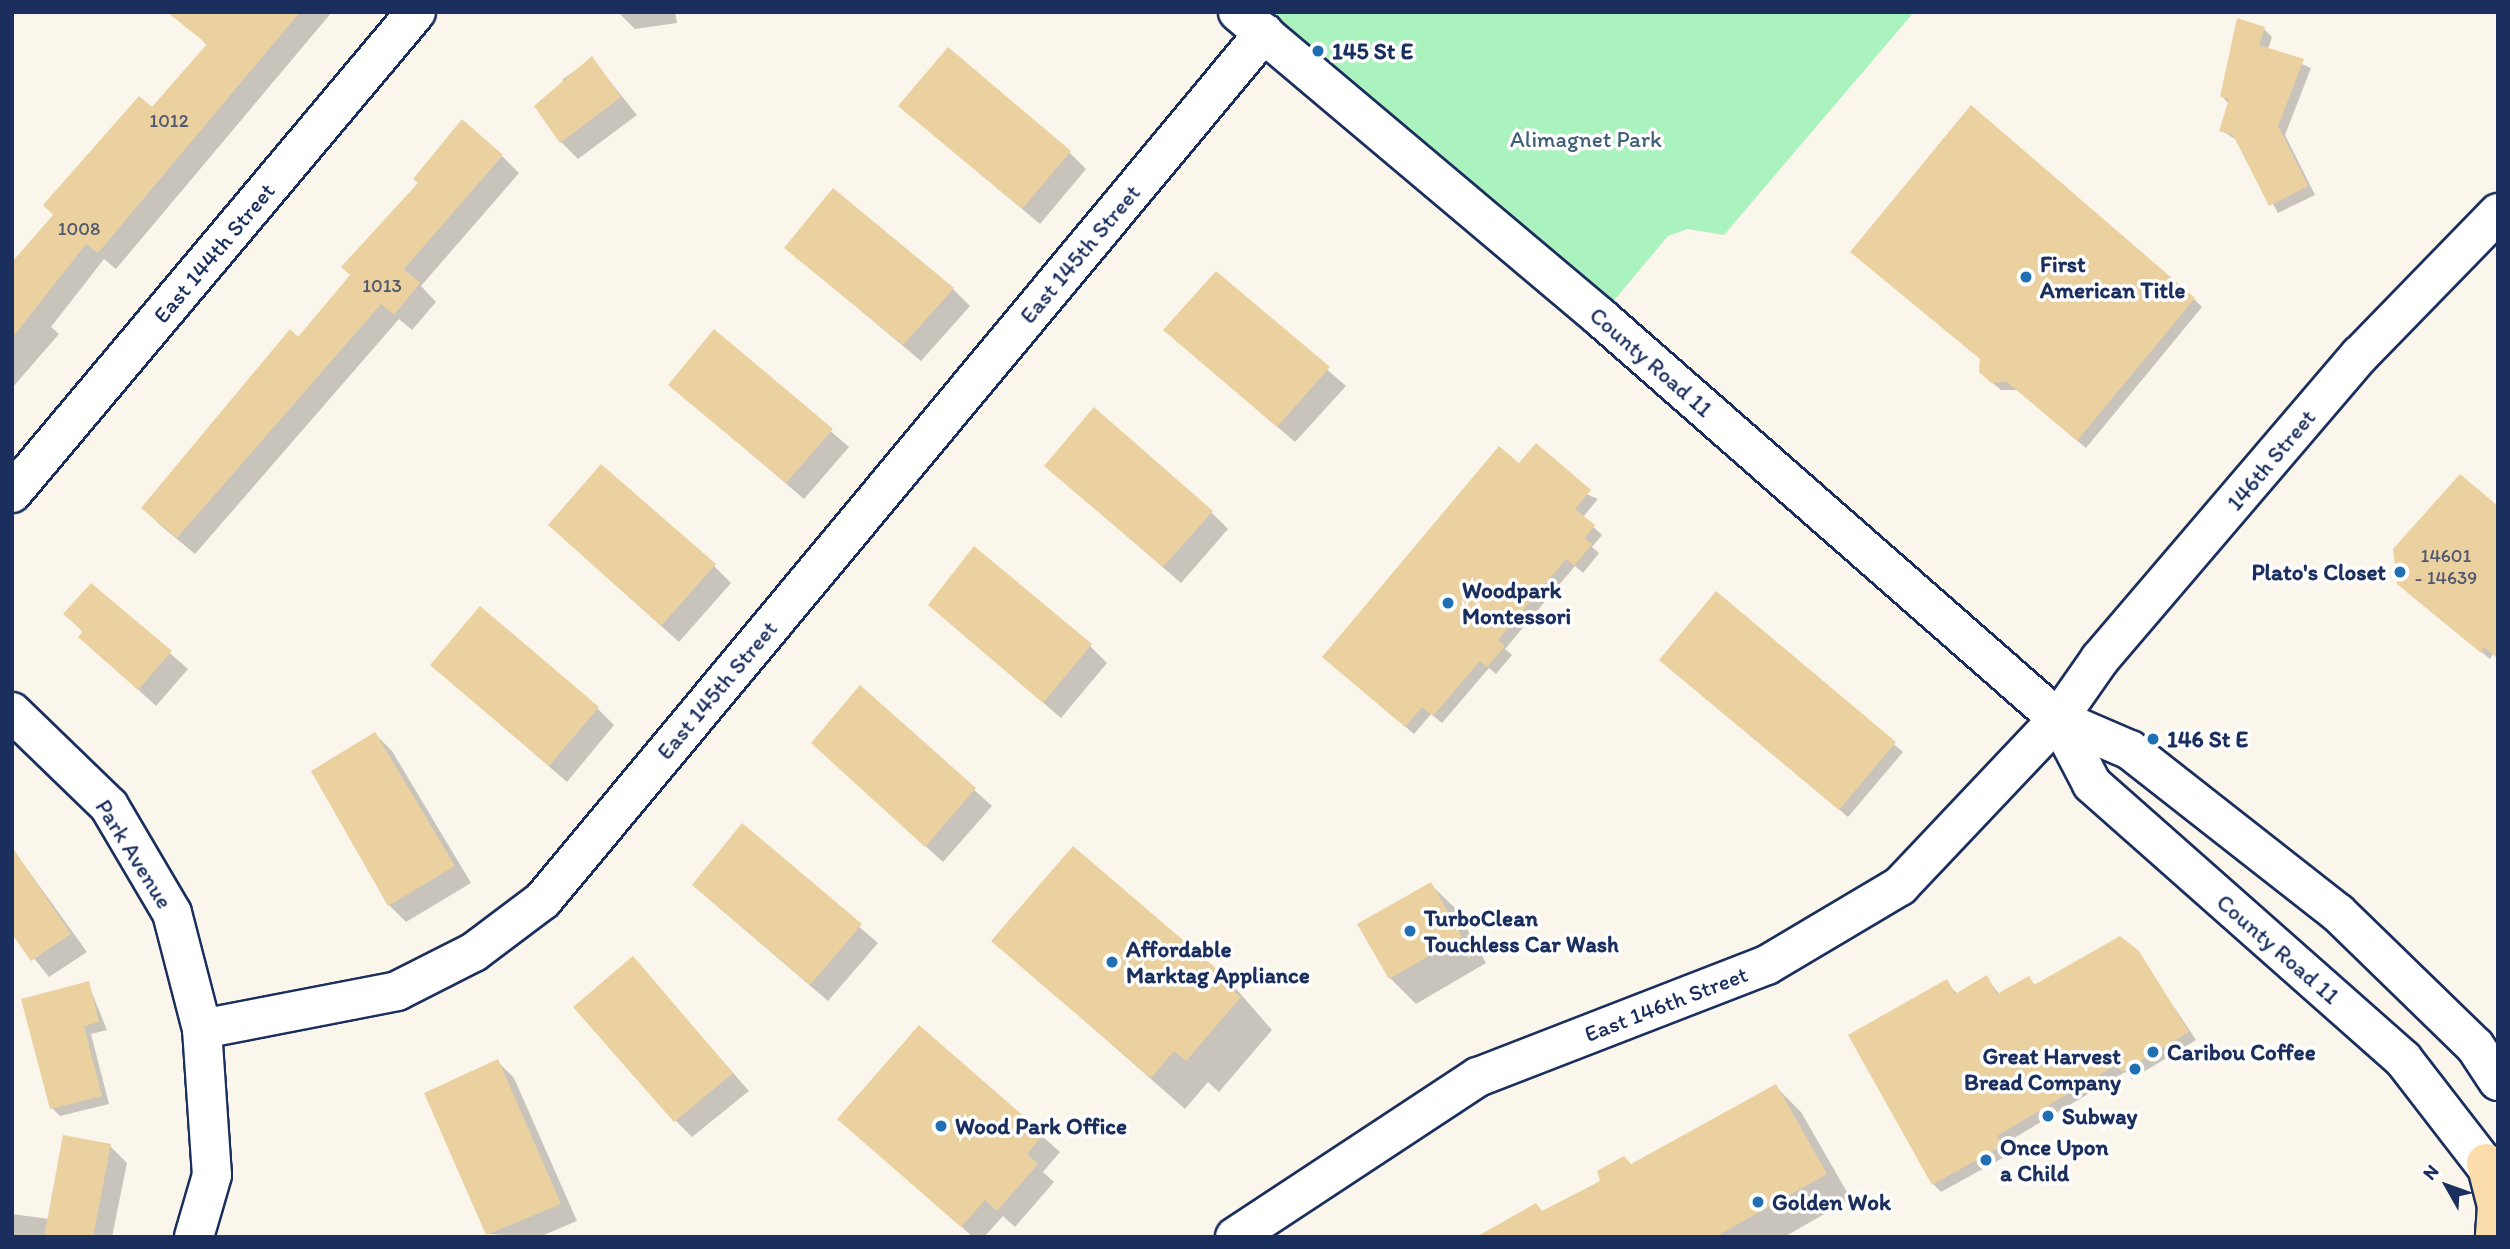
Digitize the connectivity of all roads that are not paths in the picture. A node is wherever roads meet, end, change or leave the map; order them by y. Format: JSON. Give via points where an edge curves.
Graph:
{"nodes":[{"id":1,"x":416,"y":12,"type":"edge"},
{"id":2,"x":1251,"y":23,"type":"edge"},
{"id":3,"x":2498,"y":213,"type":"edge"},
{"id":4,"x":12,"y":493,"type":"edge"},
{"id":5,"x":12,"y":712,"type":"edge"},
{"id":6,"x":2058,"y":719,"type":"junction"},
{"id":7,"x":202,"y":1029,"type":"junction"},
{"id":8,"x":2498,"y":1081,"type":"edge"},
{"id":9,"x":2492,"y":1173,"type":"edge"},
{"id":10,"x":194,"y":1237,"type":"edge"},
{"id":11,"x":1235,"y":1237,"type":"edge"},
{"id":12,"x":2495,"y":1237,"type":"edge"}],
"edges":[{"from":1,"to":4,"type":"street","name":"East 144th Street"},
{"from":2,"to":6,"type":"street","name":"County Road 11"},
{"from":2,"to":7,"type":"street","name":"East 145th Street","via":[[543,900],[474,953],[397,991]]},
{"from":3,"to":6,"type":"street","name":"146th Street","via":[[2360,355],[2100,659]]},
{"from":5,"to":7,"type":"street","name":"Park Avenue","via":[[116,818],[172,913]]},
{"from":6,"to":8,"type":"street","name":"County Road 11","via":[[2130,750],[2338,913],[2475,1046]]},
{"from":6,"to":9,"type":"street","name":"County Road 11","via":[[2092,784],[2403,1059]]},
{"from":6,"to":11,"type":"street","name":"East 146th Street","via":[[1900,886],[1767,965],[1478,1077]]},
{"from":7,"to":10,"type":"street","via":[[212,1175]]},
{"from":9,"to":12,"type":"highway"}]}
